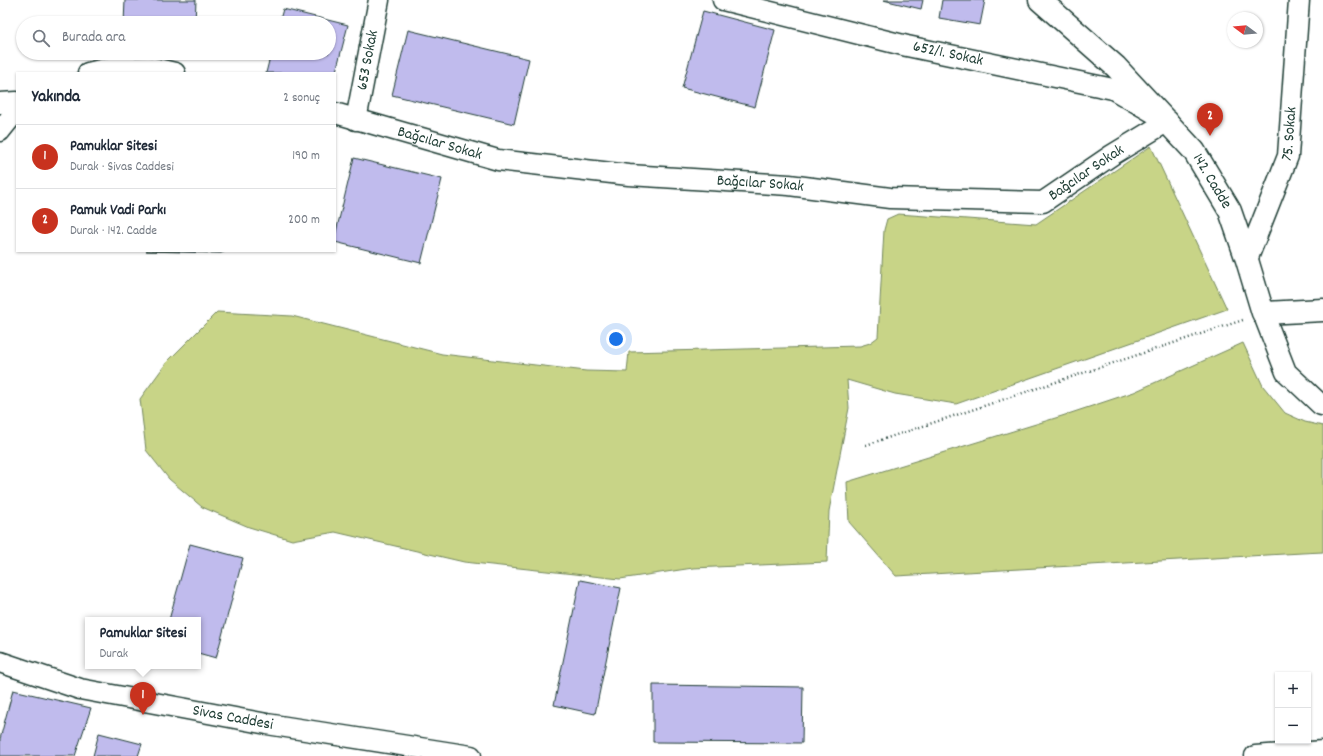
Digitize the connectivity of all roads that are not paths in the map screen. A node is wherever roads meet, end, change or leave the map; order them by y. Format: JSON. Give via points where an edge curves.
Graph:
{"nodes":[{"id":1,"x":379,"y":0,"type":"edge"},
{"id":2,"x":723,"y":0,"type":"edge"},
{"id":3,"x":1040,"y":0,"type":"edge"},
{"id":4,"x":1299,"y":0,"type":"edge"},
{"id":5,"x":92,"y":72,"type":"edge"},
{"id":6,"x":171,"y":72,"type":"edge"},
{"id":7,"x":16,"y":102,"type":"edge"},
{"id":8,"x":0,"y":103,"type":"edge"},
{"id":9,"x":16,"y":111,"type":"edge"},
{"id":10,"x":336,"y":113,"type":"edge"},
{"id":11,"x":356,"y":120,"type":"junction"},
{"id":12,"x":1168,"y":122,"type":"junction"},
{"id":13,"x":0,"y":131,"type":"edge"},
{"id":14,"x":1247,"y":260,"type":"junction"},
{"id":15,"x":1323,"y":310,"type":"edge"},
{"id":16,"x":1263,"y":313,"type":"junction"},
{"id":17,"x":1323,"y":405,"type":"edge"},
{"id":18,"x":0,"y":662,"type":"edge"},
{"id":19,"x":1322,"y":751,"type":"edge"},
{"id":20,"x":471,"y":756,"type":"edge"},
{"id":21,"x":1255,"y":756,"type":"edge"}],
"edges":[{"from":1,"to":11,"type":"street","name":"653 Sokak"},
{"from":2,"to":12,"type":"street","name":"652/1. Sokak","via":[[907,46],[1113,89]]},
{"from":3,"to":12,"type":"street","name":"142. Cadde","via":[[1116,67]]},
{"from":4,"to":14,"type":"street","name":"75. Sokak","via":[[1288,156]]},
{"from":5,"to":6,"type":"street","via":[[109,68],[149,67]]},
{"from":7,"to":8,"type":"street"},
{"from":9,"to":13,"type":"street"},
{"from":10,"to":11,"type":"street","name":"Bağcılar Sokak"},
{"from":11,"to":12,"type":"street","name":"Bağcılar Sokak","via":[[498,160],[629,175],[789,185],[890,198],[1043,202]]},
{"from":12,"to":14,"type":"street","name":"142. Cadde","via":[[1194,150],[1230,211]]},
{"from":14,"to":16,"type":"street","name":"142. Cadde"},
{"from":15,"to":16,"type":"street"},
{"from":16,"to":17,"type":"street","via":[[1286,372]]},
{"from":18,"to":20,"type":"street","name":"Sivas Caddesi","via":[[80,689],[267,724]]},
{"from":19,"to":21,"type":"street"}]}
